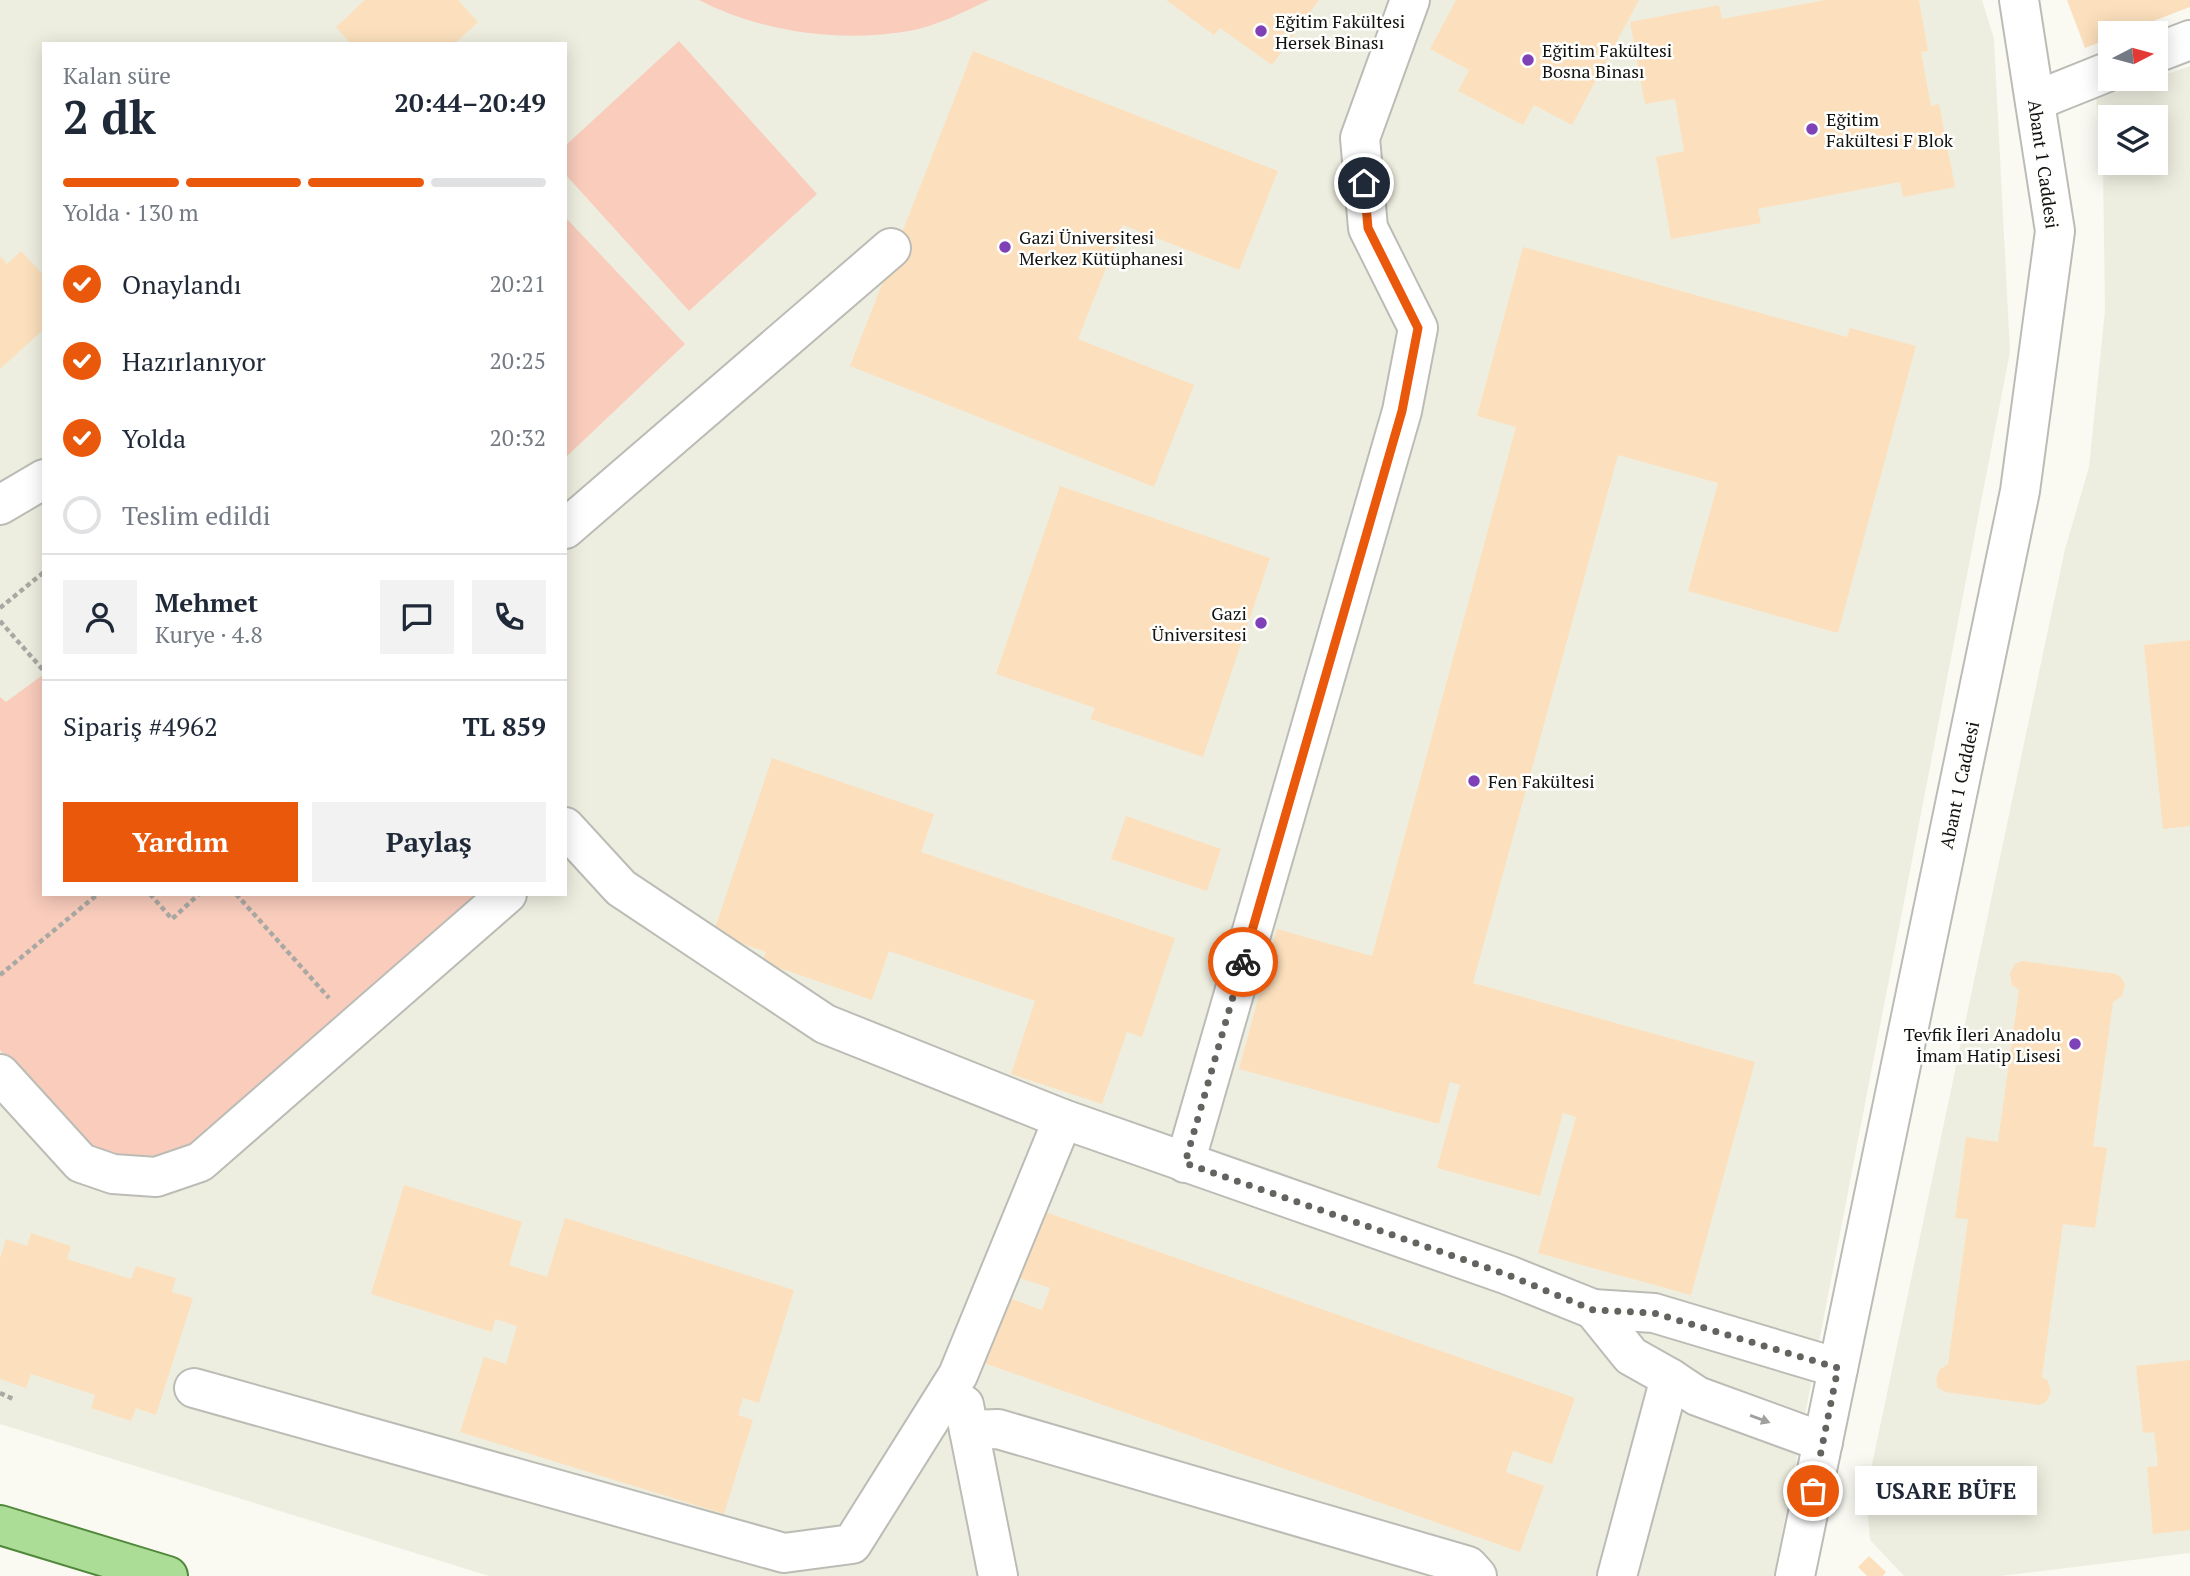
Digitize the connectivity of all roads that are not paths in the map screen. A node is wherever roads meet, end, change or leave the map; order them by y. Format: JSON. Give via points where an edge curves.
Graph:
{"nodes":[{"id":1,"x":1410,"y":0,"type":"edge"},
{"id":2,"x":2020,"y":0,"type":"edge"},
{"id":3,"x":2190,"y":40,"type":"edge"},
{"id":4,"x":2168,"y":48,"type":"edge"},
{"id":5,"x":2098,"y":76,"type":"edge"},
{"id":6,"x":2035,"y":101,"type":"junction"},
{"id":7,"x":891,"y":248,"type":"dead end"},
{"id":8,"x":42,"y":480,"type":"edge"},
{"id":9,"x":0,"y":505,"type":"edge"},
{"id":10,"x":567,"y":526,"type":"edge"},
{"id":11,"x":568,"y":836,"type":"edge"},
{"id":12,"x":505,"y":896,"type":"edge"},
{"id":13,"x":0,"y":1074,"type":"edge"},
{"id":14,"x":1063,"y":1119,"type":"junction"},
{"id":15,"x":1185,"y":1163,"type":"junction"},
{"id":16,"x":1593,"y":1310,"type":"junction"},
{"id":17,"x":1838,"y":1368,"type":"junction"},
{"id":18,"x":958,"y":1375,"type":"junction"},
{"id":19,"x":1670,"y":1378,"type":"junction"},
{"id":20,"x":194,"y":1388,"type":"dead end"},
{"id":21,"x":969,"y":1430,"type":"junction"},
{"id":22,"x":1823,"y":1442,"type":"junction"},
{"id":23,"x":0,"y":1525,"type":"edge"},
{"id":24,"x":1798,"y":1572,"type":"edge"},
{"id":25,"x":168,"y":1576,"type":"edge"},
{"id":26,"x":998,"y":1576,"type":"edge"},
{"id":27,"x":1477,"y":1576,"type":"edge"},
{"id":28,"x":1617,"y":1576,"type":"edge"}],
"edges":[{"from":1,"to":15,"type":"street","via":[[1360,138],[1368,228],[1418,328],[1402,411]]},
{"from":2,"to":6,"type":"street","name":"Abant 1 Caddesi"},
{"from":3,"to":4,"type":"street"},
{"from":5,"to":6,"type":"street"},
{"from":6,"to":17,"type":"street","name":"Abant 1 Caddesi","via":[[2055,231],[2020,491]]},
{"from":7,"to":10,"type":"street"},
{"from":8,"to":9,"type":"street"},
{"from":11,"to":14,"type":"street","via":[[621,888],[825,1024]]},
{"from":12,"to":13,"type":"street","via":[[200,1162],[156,1177],[113,1174],[81,1163]]},
{"from":14,"to":15,"type":"street"},
{"from":14,"to":18,"type":"street"},
{"from":15,"to":16,"type":"street","via":[[1508,1275]]},
{"from":16,"to":17,"type":"street","via":[[1654,1313]]},
{"from":16,"to":19,"type":"street","via":[[1631,1356]]},
{"from":17,"to":22,"type":"street","name":"Abant 1 Caddesi"},
{"from":18,"to":20,"type":"street","via":[[852,1544],[784,1553]]},
{"from":18,"to":21,"type":"street"},
{"from":19,"to":22,"type":"street","one_way":true,"via":[[1697,1396]]},
{"from":19,"to":28,"type":"street"},
{"from":21,"to":26,"type":"street"},
{"from":21,"to":27,"type":"street","via":[[998,1429],[1468,1566]]},
{"from":22,"to":24,"type":"street","name":"Abant 1 Caddesi"},
{"from":23,"to":25,"type":"main road"}]}
